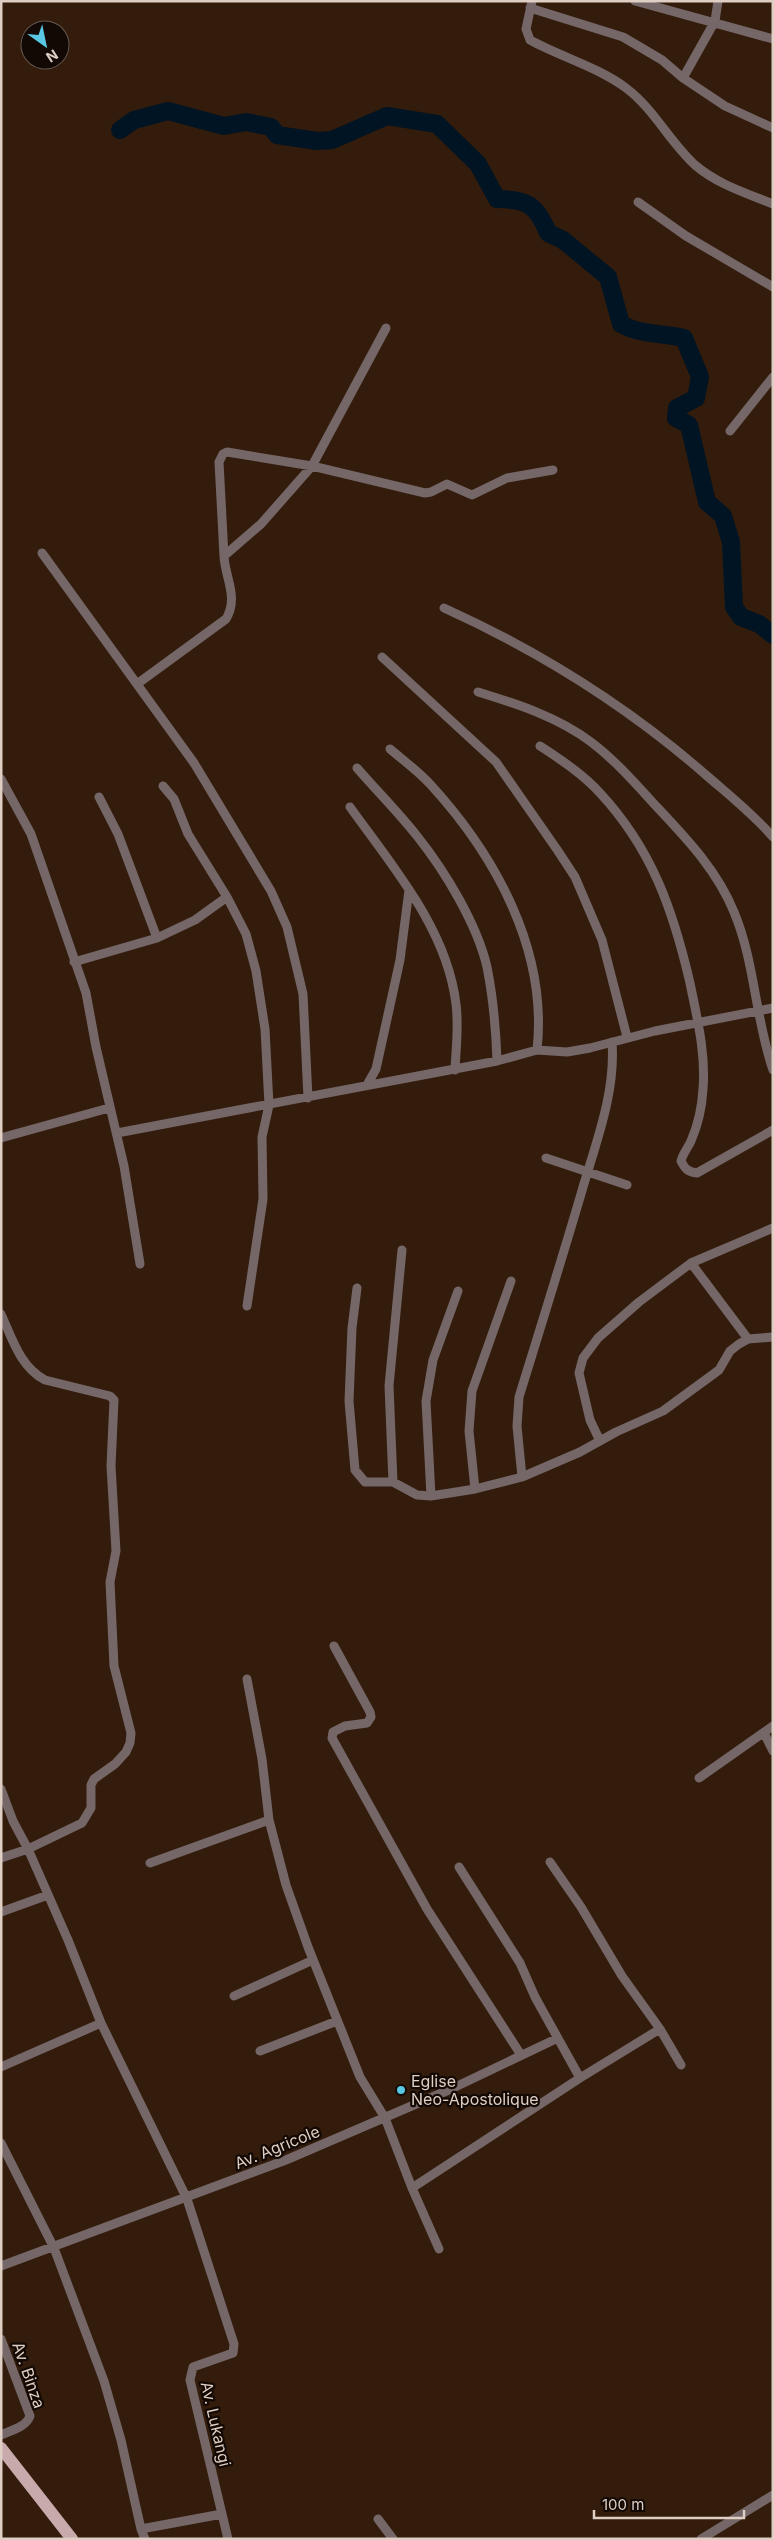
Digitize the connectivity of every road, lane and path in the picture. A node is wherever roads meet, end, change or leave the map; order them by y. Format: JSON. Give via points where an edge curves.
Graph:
{"nodes":[{"id":1,"x":635,"y":1,"type":"edge"},
{"id":2,"x":718,"y":1,"type":"edge"},
{"id":3,"x":531,"y":5,"type":"edge"},
{"id":4,"x":715,"y":21,"type":"junction"},
{"id":5,"x":773,"y":38,"type":"edge"},
{"id":6,"x":683,"y":78,"type":"junction"},
{"id":7,"x":773,"y":128,"type":"edge"},
{"id":8,"x":638,"y":202,"type":"dead end"},
{"id":9,"x":773,"y":204,"type":"edge"},
{"id":10,"x":773,"y":286,"type":"edge"},
{"id":11,"x":386,"y":328,"type":"dead end"},
{"id":12,"x":773,"y":377,"type":"edge"},
{"id":13,"x":730,"y":431,"type":"dead end"},
{"id":14,"x":312,"y":466,"type":"junction"},
{"id":15,"x":553,"y":470,"type":"dead end"},
{"id":16,"x":42,"y":553,"type":"dead end"},
{"id":17,"x":224,"y":556,"type":"junction"},
{"id":18,"x":444,"y":608,"type":"dead end"},
{"id":19,"x":382,"y":657,"type":"dead end"},
{"id":20,"x":137,"y":684,"type":"junction"},
{"id":21,"x":478,"y":692,"type":"dead end"},
{"id":22,"x":540,"y":746,"type":"dead end"},
{"id":23,"x":390,"y":749,"type":"dead end"},
{"id":24,"x":357,"y":768,"type":"dead end"},
{"id":25,"x":1,"y":779,"type":"edge"},
{"id":26,"x":163,"y":786,"type":"dead end"},
{"id":27,"x":99,"y":797,"type":"dead end"},
{"id":28,"x":350,"y":807,"type":"dead end"},
{"id":29,"x":773,"y":837,"type":"edge"},
{"id":30,"x":409,"y":890,"type":"junction"},
{"id":31,"x":227,"y":897,"type":"junction"},
{"id":32,"x":157,"y":938,"type":"junction"},
{"id":33,"x":74,"y":962,"type":"junction"},
{"id":34,"x":773,"y":1008,"type":"edge"},
{"id":35,"x":758,"y":1011,"type":"junction"},
{"id":36,"x":698,"y":1022,"type":"junction"},
{"id":37,"x":627,"y":1037,"type":"junction"},
{"id":38,"x":612,"y":1042,"type":"junction"},
{"id":39,"x":537,"y":1050,"type":"junction"},
{"id":40,"x":771,"y":1056,"type":"edge"},
{"id":41,"x":497,"y":1062,"type":"junction"},
{"id":42,"x":455,"y":1070,"type":"junction"},
{"id":43,"x":773,"y":1070,"type":"edge"},
{"id":44,"x":367,"y":1085,"type":"junction"},
{"id":45,"x":308,"y":1098,"type":"junction"},
{"id":46,"x":269,"y":1105,"type":"junction"},
{"id":47,"x":110,"y":1108,"type":"junction"},
{"id":48,"x":773,"y":1130,"type":"edge"},
{"id":49,"x":117,"y":1133,"type":"junction"},
{"id":50,"x":1,"y":1138,"type":"edge"},
{"id":51,"x":546,"y":1158,"type":"dead end"},
{"id":52,"x":587,"y":1173,"type":"junction"},
{"id":53,"x":627,"y":1185,"type":"dead end"},
{"id":54,"x":773,"y":1228,"type":"edge"},
{"id":55,"x":402,"y":1250,"type":"dead end"},
{"id":56,"x":691,"y":1263,"type":"junction"},
{"id":57,"x":140,"y":1264,"type":"dead end"},
{"id":58,"x":512,"y":1281,"type":"dead end"},
{"id":59,"x":357,"y":1288,"type":"dead end"},
{"id":60,"x":458,"y":1291,"type":"dead end"},
{"id":61,"x":246,"y":1306,"type":"dead end"},
{"id":62,"x":1,"y":1314,"type":"edge"},
{"id":63,"x":773,"y":1337,"type":"edge"},
{"id":64,"x":748,"y":1339,"type":"junction"},
{"id":65,"x":600,"y":1441,"type":"junction"},
{"id":66,"x":522,"y":1477,"type":"junction"},
{"id":67,"x":393,"y":1482,"type":"junction"},
{"id":68,"x":475,"y":1489,"type":"junction"},
{"id":69,"x":431,"y":1496,"type":"junction"},
{"id":70,"x":334,"y":1646,"type":"dead end"},
{"id":71,"x":247,"y":1679,"type":"dead end"},
{"id":72,"x":773,"y":1726,"type":"edge"},
{"id":73,"x":764,"y":1733,"type":"junction"},
{"id":74,"x":773,"y":1751,"type":"edge"},
{"id":75,"x":699,"y":1778,"type":"dead end"},
{"id":76,"x":1,"y":1789,"type":"edge"},
{"id":77,"x":269,"y":1820,"type":"junction"},
{"id":78,"x":28,"y":1849,"type":"junction"},
{"id":79,"x":1,"y":1858,"type":"edge"},
{"id":80,"x":550,"y":1862,"type":"dead end"},
{"id":81,"x":150,"y":1863,"type":"dead end"},
{"id":82,"x":459,"y":1867,"type":"dead end"},
{"id":83,"x":48,"y":1895,"type":"junction"},
{"id":84,"x":1,"y":1912,"type":"edge"},
{"id":85,"x":313,"y":1960,"type":"junction"},
{"id":86,"x":234,"y":1996,"type":"dead end"},
{"id":87,"x":337,"y":2021,"type":"junction"},
{"id":88,"x":101,"y":2023,"type":"junction"},
{"id":89,"x":660,"y":2029,"type":"junction"},
{"id":90,"x":558,"y":2038,"type":"junction"},
{"id":91,"x":260,"y":2052,"type":"dead end"},
{"id":92,"x":520,"y":2055,"type":"junction"},
{"id":93,"x":682,"y":2065,"type":"dead end"},
{"id":94,"x":1,"y":2067,"type":"edge"},
{"id":95,"x":580,"y":2078,"type":"junction"},
{"id":96,"x":385,"y":2118,"type":"junction"},
{"id":97,"x":1,"y":2143,"type":"edge"},
{"id":98,"x":412,"y":2188,"type":"junction"},
{"id":99,"x":187,"y":2199,"type":"junction"},
{"id":100,"x":54,"y":2248,"type":"junction"},
{"id":101,"x":439,"y":2248,"type":"dead end"},
{"id":102,"x":1,"y":2266,"type":"edge"},
{"id":103,"x":1,"y":2339,"type":"edge"},
{"id":104,"x":1,"y":2435,"type":"edge"},
{"id":105,"x":1,"y":2448,"type":"edge"},
{"id":106,"x":773,"y":2495,"type":"edge"},
{"id":107,"x":222,"y":2514,"type":"junction"},
{"id":108,"x":378,"y":2519,"type":"dead end"},
{"id":109,"x":141,"y":2529,"type":"junction"},
{"id":110,"x":72,"y":2539,"type":"edge"},
{"id":111,"x":145,"y":2539,"type":"edge"},
{"id":112,"x":228,"y":2539,"type":"edge"},
{"id":113,"x":393,"y":2539,"type":"edge"},
{"id":114,"x":701,"y":2539,"type":"edge"}],
"edges":[{"from":1,"to":4,"type":"street"},
{"from":2,"to":4,"type":"street"},
{"from":3,"to":6,"type":"street","via":[[623,37],[662,60]]},
{"from":3,"to":9,"type":"street","via":[[526,29],[530,40],[626,88],[651,110],[664,132],[694,164],[714,179]]},
{"from":4,"to":5,"type":"street"},
{"from":4,"to":6,"type":"street"},
{"from":6,"to":7,"type":"street","via":[[725,106]]},
{"from":8,"to":10,"type":"street","via":[[686,236]]},
{"from":11,"to":14,"type":"street"},
{"from":12,"to":13,"type":"street"},
{"from":14,"to":15,"type":"street","via":[[425,492],[453,485],[472,495],[507,478]]},
{"from":14,"to":17,"type":"street","via":[[261,524]]},
{"from":14,"to":17,"type":"street","via":[[232,452],[223,454],[219,462]]},
{"from":16,"to":20,"type":"street"},
{"from":17,"to":20,"type":"street","via":[[233,596],[226,619]]},
{"from":18,"to":29,"type":"street","via":[[492,630],[571,675],[646,724],[743,806]]},
{"from":19,"to":37,"type":"street","via":[[496,762],[558,850],[575,877],[602,940]]},
{"from":20,"to":45,"type":"street","via":[[238,833],[287,927],[303,994]]},
{"from":21,"to":35,"type":"street","via":[[527,707],[591,742],[684,836],[702,858],[734,910]]},
{"from":22,"to":36,"type":"street","via":[[600,792],[641,846],[660,882],[673,917]]},
{"from":23,"to":39,"type":"street","via":[[429,783],[474,838],[514,908],[534,966],[541,1021]]},
{"from":24,"to":41,"type":"street","via":[[418,836],[471,924],[486,966]]},
{"from":25,"to":33,"type":"street","via":[[31,834]]},
{"from":26,"to":31,"type":"street","via":[[174,799],[188,834]]},
{"from":27,"to":32,"type":"street","via":[[118,834]]},
{"from":28,"to":30,"type":"street"},
{"from":30,"to":42,"type":"street","via":[[442,950],[452,983],[456,1006]]},
{"from":30,"to":44,"type":"street","via":[[400,960],[376,1069]]},
{"from":31,"to":32,"type":"street","via":[[195,920]]},
{"from":31,"to":46,"type":"street","via":[[246,934],[256,971],[265,1029]]},
{"from":32,"to":33,"type":"street"},
{"from":33,"to":47,"type":"street","via":[[91,1011]]},
{"from":34,"to":35,"type":"street"},
{"from":35,"to":36,"type":"street"},
{"from":35,"to":40,"type":"street"},
{"from":36,"to":37,"type":"street"},
{"from":36,"to":48,"type":"street","via":[[704,1088],[691,1142],[681,1161],[684,1167],[697,1173]]},
{"from":37,"to":38,"type":"street"},
{"from":38,"to":39,"type":"street","via":[[567,1052]]},
{"from":38,"to":52,"type":"street","via":[[614,1062],[610,1087]]},
{"from":39,"to":41,"type":"street"},
{"from":40,"to":43,"type":"street"},
{"from":41,"to":42,"type":"street"},
{"from":42,"to":44,"type":"street"},
{"from":44,"to":45,"type":"street"},
{"from":45,"to":46,"type":"street"},
{"from":46,"to":49,"type":"street"},
{"from":46,"to":61,"type":"street","via":[[262,1137],[263,1199]]},
{"from":47,"to":49,"type":"street"},
{"from":47,"to":50,"type":"street"},
{"from":49,"to":57,"type":"street"},
{"from":51,"to":52,"type":"street"},
{"from":52,"to":53,"type":"street"},
{"from":52,"to":66,"type":"street","via":[[519,1397],[517,1426]]},
{"from":54,"to":56,"type":"street"},
{"from":55,"to":67,"type":"street","via":[[388,1386]]},
{"from":56,"to":64,"type":"street"},
{"from":56,"to":65,"type":"street","via":[[598,1338],[583,1358],[579,1373],[582,1394]]},
{"from":58,"to":68,"type":"street","via":[[472,1391],[469,1431]]},
{"from":59,"to":67,"type":"street","via":[[349,1401],[355,1470],[365,1482]]},
{"from":60,"to":69,"type":"street","via":[[433,1360],[426,1401]]},
{"from":62,"to":78,"type":"street","via":[[26,1365],[37,1375],[45,1380],[110,1396],[114,1400],[111,1466],[116,1551],[110,1582],[114,1666],[131,1733],[126,1752],[91,1784],[91,1808],[82,1823]]},
{"from":63,"to":64,"type":"street"},
{"from":64,"to":65,"type":"street","via":[[730,1351],[719,1370],[663,1410]]},
{"from":65,"to":66,"type":"street"},
{"from":66,"to":68,"type":"street"},
{"from":67,"to":69,"type":"street","via":[[417,1495]]},
{"from":68,"to":69,"type":"street"},
{"from":70,"to":92,"type":"street","via":[[371,1717],[367,1723],[344,1726],[333,1732],[332,1738],[427,1909]]},
{"from":71,"to":77,"type":"street"},
{"from":72,"to":73,"type":"street"},
{"from":73,"to":74,"type":"street"},
{"from":73,"to":75,"type":"street"},
{"from":76,"to":78,"type":"street"},
{"from":77,"to":81,"type":"street"},
{"from":77,"to":85,"type":"street","via":[[286,1885]]},
{"from":78,"to":79,"type":"street"},
{"from":78,"to":83,"type":"street"},
{"from":80,"to":89,"type":"street","via":[[630,1990]]},
{"from":82,"to":90,"type":"street","via":[[520,1963]]},
{"from":83,"to":84,"type":"street"},
{"from":83,"to":88,"type":"street"},
{"from":85,"to":86,"type":"street"},
{"from":85,"to":87,"type":"street"},
{"from":87,"to":91,"type":"street"},
{"from":87,"to":96,"type":"street","via":[[360,2077]]},
{"from":88,"to":94,"type":"street"},
{"from":88,"to":99,"type":"street"},
{"from":89,"to":93,"type":"street"},
{"from":89,"to":95,"type":"street"},
{"from":90,"to":92,"type":"street","name":"Av. Agricole"},
{"from":90,"to":95,"type":"street"},
{"from":92,"to":96,"type":"street","name":"Av. Agricole"},
{"from":95,"to":98,"type":"street"},
{"from":96,"to":98,"type":"street"},
{"from":96,"to":99,"type":"street","name":"Av. Agricole"},
{"from":97,"to":100,"type":"street"},
{"from":98,"to":101,"type":"street"},
{"from":99,"to":100,"type":"street","name":"Av. Agricole"},
{"from":99,"to":107,"type":"street","name":"Av. Lukangi","via":[[234,2344],[233,2353],[197,2365],[190,2371]]},
{"from":100,"to":102,"type":"street","name":"Av. Agricole"},
{"from":100,"to":109,"type":"street","via":[[104,2381]]},
{"from":103,"to":104,"type":"street","name":"Av. Binza","via":[[30,2416],[28,2422]]},
{"from":105,"to":110,"type":"main road"},
{"from":106,"to":114,"type":"street"},
{"from":107,"to":109,"type":"street"},
{"from":107,"to":112,"type":"street","name":"Av. Lukangi"},
{"from":108,"to":113,"type":"street"},
{"from":109,"to":111,"type":"street"}]}
